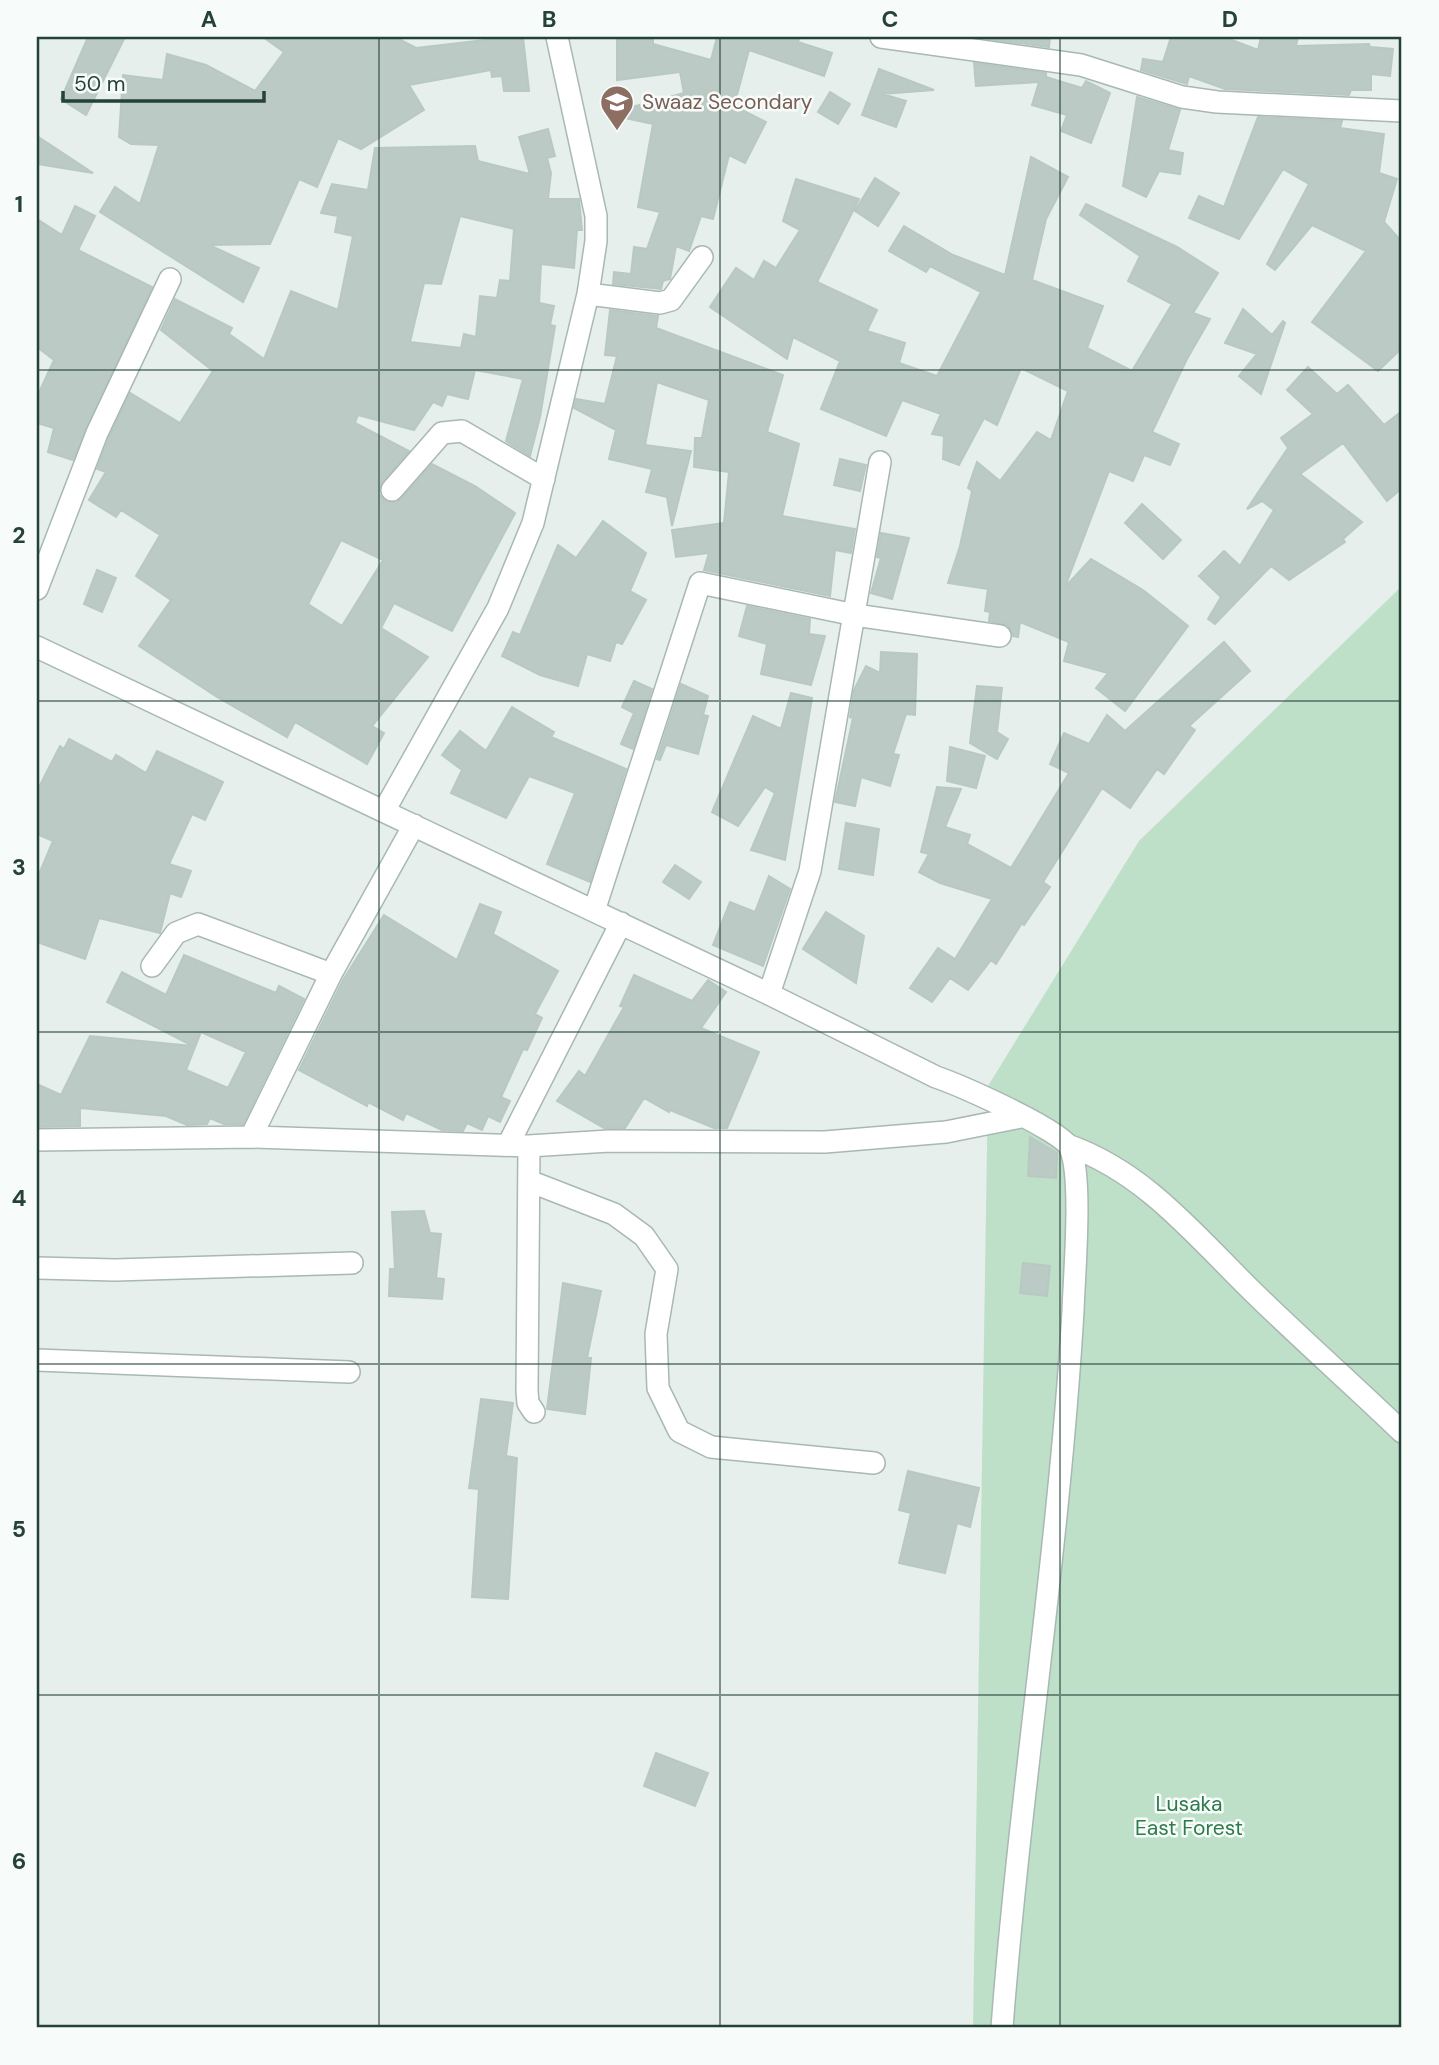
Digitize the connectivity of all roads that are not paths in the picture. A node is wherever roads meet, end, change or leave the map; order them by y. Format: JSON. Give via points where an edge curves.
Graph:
{"nodes":[{"id":1,"x":557,"y":37,"type":"edge"},
{"id":2,"x":881,"y":37,"type":"edge"},
{"id":3,"x":911,"y":39,"type":"edge"},
{"id":4,"x":1402,"y":111,"type":"edge"},
{"id":5,"x":702,"y":257,"type":"dead end"},
{"id":6,"x":170,"y":279,"type":"dead end"},
{"id":7,"x":587,"y":294,"type":"junction"},
{"id":8,"x":880,"y":462,"type":"dead end"},
{"id":9,"x":544,"y":479,"type":"junction"},
{"id":10,"x":392,"y":490,"type":"dead end"},
{"id":11,"x":37,"y":589,"type":"edge"},
{"id":12,"x":855,"y":615,"type":"junction"},
{"id":13,"x":1000,"y":636,"type":"dead end"},
{"id":14,"x":37,"y":647,"type":"edge"},
{"id":15,"x":384,"y":811,"type":"junction"},
{"id":16,"x":414,"y":825,"type":"junction"},
{"id":17,"x":594,"y":911,"type":"junction"},
{"id":18,"x":621,"y":923,"type":"junction"},
{"id":19,"x":152,"y":965,"type":"dead end"},
{"id":20,"x":331,"y":974,"type":"junction"},
{"id":21,"x":769,"y":993,"type":"junction"},
{"id":22,"x":1021,"y":1117,"type":"junction"},
{"id":23,"x":251,"y":1137,"type":"junction"},
{"id":24,"x":37,"y":1140,"type":"edge"},
{"id":25,"x":519,"y":1145,"type":"junction"},
{"id":26,"x":1070,"y":1146,"type":"junction"},
{"id":27,"x":529,"y":1181,"type":"junction"},
{"id":28,"x":352,"y":1263,"type":"dead end"},
{"id":29,"x":37,"y":1268,"type":"edge"},
{"id":30,"x":37,"y":1360,"type":"edge"},
{"id":31,"x":349,"y":1372,"type":"dead end"},
{"id":32,"x":534,"y":1412,"type":"dead end"},
{"id":33,"x":1402,"y":1432,"type":"edge"},
{"id":34,"x":874,"y":1462,"type":"dead end"},
{"id":35,"x":1002,"y":2028,"type":"edge"}],
"edges":[{"from":1,"to":7,"type":"street","via":[[596,216]]},
{"from":2,"to":3,"type":"street"},
{"from":3,"to":4,"type":"street","via":[[1081,65],[1182,97]]},
{"from":5,"to":7,"type":"street","via":[[671,300],[660,303]]},
{"from":6,"to":11,"type":"street","via":[[97,433]]},
{"from":7,"to":9,"type":"street"},
{"from":8,"to":12,"type":"street"},
{"from":9,"to":10,"type":"street","via":[[462,431],[442,433]]},
{"from":9,"to":15,"type":"street","via":[[533,523],[498,608]]},
{"from":12,"to":13,"type":"street"},
{"from":12,"to":17,"type":"street","via":[[700,583]]},
{"from":12,"to":21,"type":"street","via":[[810,871]]},
{"from":14,"to":15,"type":"street"},
{"from":15,"to":16,"type":"street"},
{"from":16,"to":17,"type":"street"},
{"from":16,"to":20,"type":"street"},
{"from":17,"to":18,"type":"street"},
{"from":18,"to":21,"type":"street"},
{"from":18,"to":25,"type":"street"},
{"from":19,"to":20,"type":"street","via":[[176,933],[198,924]]},
{"from":20,"to":23,"type":"street"},
{"from":21,"to":22,"type":"street"},
{"from":22,"to":25,"type":"street","via":[[892,1138],[825,1142]]},
{"from":22,"to":26,"type":"street","via":[[1058,1133]]},
{"from":23,"to":24,"type":"street"},
{"from":23,"to":25,"type":"street"},
{"from":25,"to":27,"type":"street"},
{"from":26,"to":33,"type":"street","via":[[1102,1158],[1132,1177]]},
{"from":26,"to":35,"type":"street","via":[[1076,1216],[1070,1354]]},
{"from":27,"to":32,"type":"street","via":[[527,1391]]},
{"from":27,"to":34,"type":"street","via":[[614,1214],[644,1236],[667,1269],[656,1334],[658,1388],[679,1431],[710,1447]]},
{"from":28,"to":29,"type":"street"},
{"from":30,"to":31,"type":"street"}]}
